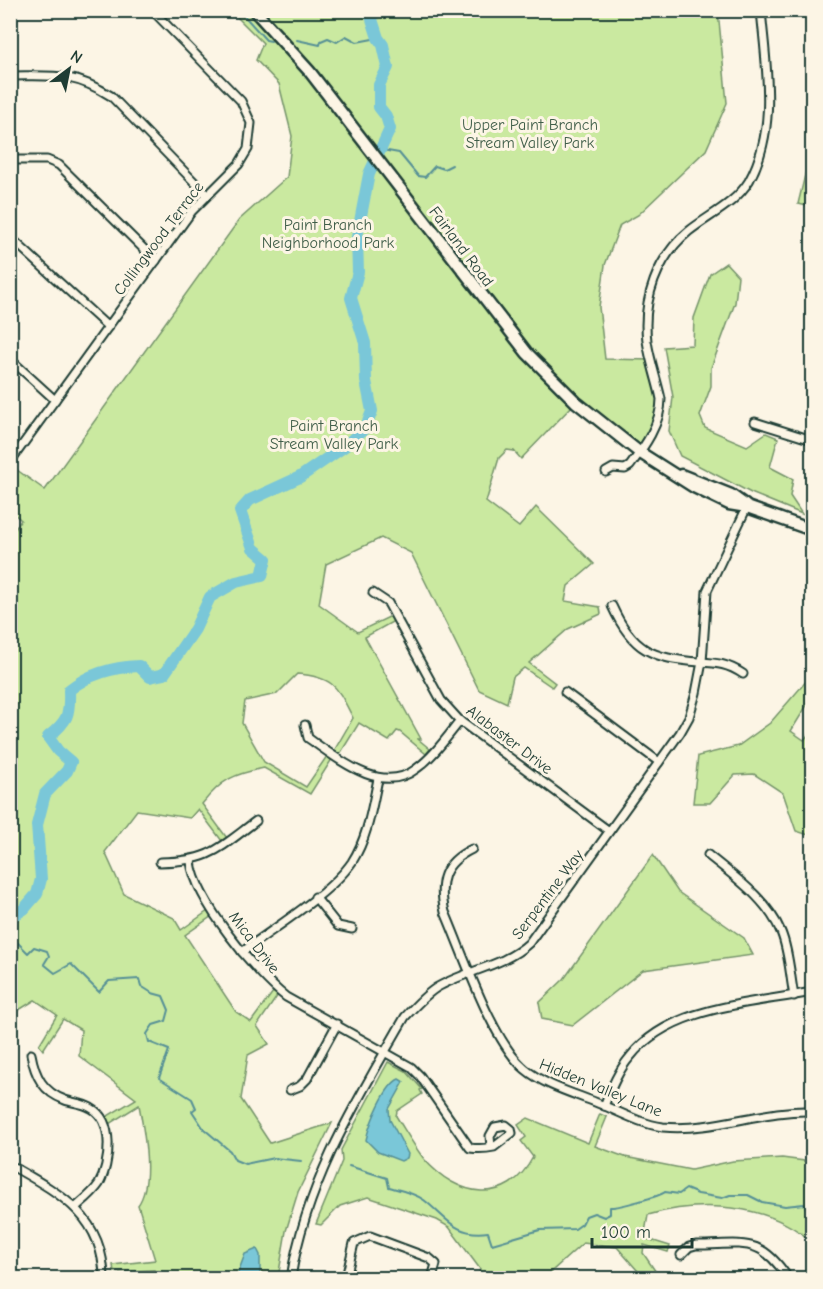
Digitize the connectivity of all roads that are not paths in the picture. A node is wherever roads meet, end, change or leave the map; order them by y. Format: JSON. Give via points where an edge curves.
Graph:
{"nodes":[{"id":1,"x":152,"y":10,"type":"edge"},
{"id":2,"x":254,"y":10,"type":"edge"},
{"id":3,"x":761,"y":10,"type":"edge"},
{"id":4,"x":10,"y":76,"type":"edge"},
{"id":5,"x":10,"y":160,"type":"edge"},
{"id":6,"x":206,"y":194,"type":"junction"},
{"id":7,"x":10,"y":237,"type":"edge"},
{"id":8,"x":156,"y":261,"type":"junction"},
{"id":9,"x":108,"y":327,"type":"junction"},
{"id":10,"x":10,"y":359,"type":"edge"},
{"id":11,"x":55,"y":400,"type":"junction"},
{"id":12,"x":755,"y":422,"type":"dead end"},
{"id":13,"x":813,"y":440,"type":"edge"},
{"id":14,"x":639,"y":452,"type":"junction"},
{"id":15,"x":10,"y":462,"type":"edge"},
{"id":16,"x":606,"y":472,"type":"dead end"},
{"id":17,"x":747,"y":507,"type":"junction"},
{"id":18,"x":813,"y":530,"type":"edge"},
{"id":19,"x":373,"y":593,"type":"dead end"},
{"id":20,"x":612,"y":606,"type":"dead end"},
{"id":21,"x":702,"y":662,"type":"junction"},
{"id":22,"x":743,"y":674,"type":"dead end"},
{"id":23,"x":565,"y":692,"type":"dead end"},
{"id":24,"x":460,"y":721,"type":"junction"},
{"id":25,"x":306,"y":725,"type":"dead end"},
{"id":26,"x":659,"y":762,"type":"junction"},
{"id":27,"x":378,"y":779,"type":"junction"},
{"id":28,"x":256,"y":821,"type":"dead end"},
{"id":29,"x":609,"y":831,"type":"junction"},
{"id":30,"x":472,"y":849,"type":"dead end"},
{"id":31,"x":708,"y":855,"type":"dead end"},
{"id":32,"x":160,"y":862,"type":"dead end"},
{"id":33,"x":190,"y":862,"type":"junction"},
{"id":34,"x":315,"y":897,"type":"junction"},
{"id":35,"x":352,"y":929,"type":"dead end"},
{"id":36,"x":242,"y":952,"type":"junction"},
{"id":37,"x":471,"y":973,"type":"junction"},
{"id":38,"x":813,"y":992,"type":"edge"},
{"id":39,"x":794,"y":996,"type":"junction"},
{"id":40,"x":337,"y":1024,"type":"junction"},
{"id":41,"x":386,"y":1051,"type":"junction"},
{"id":42,"x":31,"y":1054,"type":"dead end"},
{"id":43,"x":291,"y":1090,"type":"dead end"},
{"id":44,"x":604,"y":1106,"type":"junction"},
{"id":45,"x":813,"y":1111,"type":"edge"},
{"id":46,"x":491,"y":1147,"type":"dead end"},
{"id":47,"x":10,"y":1165,"type":"edge"},
{"id":48,"x":76,"y":1207,"type":"junction"},
{"id":49,"x":681,"y":1255,"type":"dead end"},
{"id":50,"x":104,"y":1278,"type":"edge"},
{"id":51,"x":291,"y":1278,"type":"edge"},
{"id":52,"x":346,"y":1278,"type":"edge"},
{"id":53,"x":432,"y":1278,"type":"edge"},
{"id":54,"x":788,"y":1278,"type":"edge"}],
"edges":[{"from":1,"to":6,"type":"street","name":"Collingwood Terrace","via":[[240,101],[251,123],[251,140],[244,157]]},
{"from":2,"to":14,"type":"main road","name":"Fairland Road","via":[[360,135],[527,354],[594,419]]},
{"from":3,"to":14,"type":"street","via":[[768,94],[766,130],[742,191],[678,241],[656,274],[646,328],[661,411]]},
{"from":4,"to":6,"type":"street","via":[[64,76],[92,84],[111,96]]},
{"from":5,"to":8,"type":"street","via":[[47,160],[59,165]]},
{"from":6,"to":8,"type":"street","name":"Collingwood Terrace"},
{"from":7,"to":9,"type":"street"},
{"from":8,"to":9,"type":"street","name":"Collingwood Terrace"},
{"from":9,"to":11,"type":"street","name":"Collingwood Terrace"},
{"from":10,"to":11,"type":"street"},
{"from":11,"to":15,"type":"street","name":"Collingwood Terrace"},
{"from":12,"to":13,"type":"street"},
{"from":14,"to":16,"type":"street","via":[[625,469]]},
{"from":14,"to":17,"type":"main road","name":"Fairland Road","via":[[694,487],[729,504]]},
{"from":17,"to":18,"type":"main road","name":"Fairland Road"},
{"from":17,"to":21,"type":"street","name":"Serpentine Way","via":[[707,591]]},
{"from":19,"to":24,"type":"street","name":"Alabaster Drive","via":[[388,603],[441,700]]},
{"from":20,"to":21,"type":"street","via":[[628,636],[645,651],[669,660]]},
{"from":21,"to":22,"type":"street","via":[[730,665]]},
{"from":21,"to":26,"type":"street","name":"Serpentine Way","via":[[688,717]]},
{"from":23,"to":26,"type":"street"},
{"from":24,"to":27,"type":"street","via":[[416,770]]},
{"from":24,"to":29,"type":"street","name":"Alabaster Drive"},
{"from":25,"to":27,"type":"street","via":[[308,738]]},
{"from":26,"to":29,"type":"street","name":"Serpentine Way"},
{"from":27,"to":34,"type":"street","via":[[370,821],[352,861]]},
{"from":28,"to":33,"type":"street","via":[[213,853]]},
{"from":29,"to":37,"type":"street","name":"Serpentine Way","via":[[529,943],[508,958]]},
{"from":30,"to":37,"type":"street","name":"Hidden Valley Lane","via":[[458,856],[447,869],[441,895]]},
{"from":31,"to":39,"type":"street","via":[[754,893],[772,914],[782,934]]},
{"from":32,"to":33,"type":"street"},
{"from":33,"to":36,"type":"street","name":"Mica Drive","via":[[198,888]]},
{"from":34,"to":35,"type":"street","via":[[338,926]]},
{"from":34,"to":36,"type":"street"},
{"from":36,"to":40,"type":"street","name":"Mica Drive","via":[[269,984],[286,997]]},
{"from":37,"to":41,"type":"street","name":"Serpentine Way","via":[[422,998],[405,1017]]},
{"from":37,"to":44,"type":"street","name":"Hidden Valley Lane","via":[[495,1030],[517,1062],[551,1084]]},
{"from":38,"to":39,"type":"street"},
{"from":39,"to":44,"type":"street","via":[[701,1014],[653,1035],[630,1056]]},
{"from":40,"to":41,"type":"street","name":"Mica Drive"},
{"from":40,"to":43,"type":"street","via":[[307,1079]]},
{"from":41,"to":46,"type":"street","name":"Mica Drive","via":[[420,1076],[464,1143],[470,1148]]},
{"from":41,"to":51,"type":"street","name":"Serpentine Way","via":[[324,1165],[307,1209]]},
{"from":42,"to":48,"type":"street","via":[[35,1074],[47,1089],[63,1099],[90,1107],[103,1121],[108,1142],[106,1169],[98,1186]]},
{"from":44,"to":45,"type":"street","name":"Hidden Valley Lane","via":[[663,1126]]},
{"from":47,"to":48,"type":"street"},
{"from":48,"to":50,"type":"street","via":[[96,1236]]},
{"from":49,"to":54,"type":"street","via":[[696,1245],[754,1245],[774,1257]]},
{"from":52,"to":53,"type":"street","via":[[354,1243],[370,1236],[429,1258],[436,1264]]}]}
